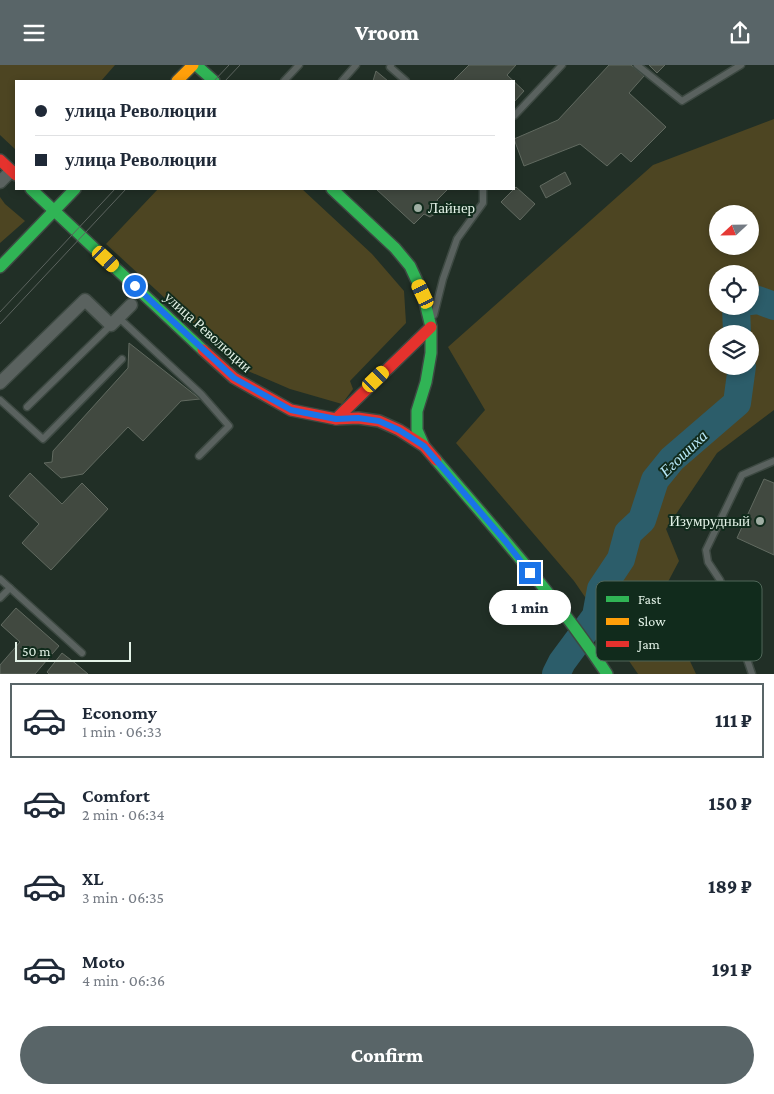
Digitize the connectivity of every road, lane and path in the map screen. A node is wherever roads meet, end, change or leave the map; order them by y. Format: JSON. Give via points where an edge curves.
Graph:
{"nodes":[{"id":1,"x":194,"y":65,"type":"edge"},
{"id":2,"x":299,"y":65,"type":"edge"},
{"id":3,"x":356,"y":65,"type":"edge"},
{"id":4,"x":562,"y":65,"type":"edge"},
{"id":5,"x":637,"y":65,"type":"edge"},
{"id":6,"x":742,"y":65,"type":"edge"},
{"id":7,"x":389,"y":66,"type":"edge"},
{"id":8,"x":178,"y":80,"type":"edge"},
{"id":9,"x":213,"y":80,"type":"edge"},
{"id":10,"x":285,"y":80,"type":"edge"},
{"id":11,"x":343,"y":80,"type":"edge"},
{"id":12,"x":405,"y":80,"type":"edge"},
{"id":13,"x":515,"y":115,"type":"edge"},
{"id":14,"x":0,"y":160,"type":"edge"},
{"id":15,"x":14,"y":173,"type":"edge"},
{"id":16,"x":0,"y":182,"type":"edge"},
{"id":17,"x":32,"y":190,"type":"edge"},
{"id":18,"x":75,"y":190,"type":"edge"},
{"id":19,"x":333,"y":190,"type":"edge"},
{"id":20,"x":483,"y":190,"type":"edge"},
{"id":21,"x":55,"y":210,"type":"junction"},
{"id":22,"x":0,"y":267,"type":"edge"},
{"id":23,"x":131,"y":305,"type":"dead end"},
{"id":24,"x":115,"y":321,"type":"junction"},
{"id":25,"x":431,"y":327,"type":"junction"},
{"id":26,"x":122,"y":359,"type":"dead end"},
{"id":27,"x":0,"y":383,"type":"edge"},
{"id":28,"x":0,"y":400,"type":"edge"},
{"id":29,"x":27,"y":407,"type":"dead end"},
{"id":30,"x":336,"y":419,"type":"junction"},
{"id":31,"x":424,"y":446,"type":"junction"},
{"id":32,"x":199,"y":456,"type":"dead end"},
{"id":33,"x":774,"y":461,"type":"edge"},
{"id":34,"x":0,"y":579,"type":"edge"},
{"id":35,"x":720,"y":581,"type":"edge"},
{"id":36,"x":10,"y":588,"type":"junction"},
{"id":37,"x":0,"y":599,"type":"edge"},
{"id":38,"x":82,"y":653,"type":"dead end"},
{"id":39,"x":596,"y":658,"type":"edge"},
{"id":40,"x":598,"y":661,"type":"edge"},
{"id":41,"x":748,"y":661,"type":"edge"},
{"id":42,"x":607,"y":674,"type":"edge"},
{"id":43,"x":752,"y":674,"type":"edge"}],
"edges":[{"from":1,"to":8,"type":"main road"},
{"from":1,"to":9,"type":"main road"},
{"from":2,"to":10,"type":"lane"},
{"from":3,"to":11,"type":"lane"},
{"from":4,"to":13,"type":"lane"},
{"from":5,"to":6,"type":"lane","via":[[682,101]]},
{"from":7,"to":12,"type":"lane"},
{"from":14,"to":15,"type":"main road"},
{"from":15,"to":16,"type":"street"},
{"from":17,"to":21,"type":"main road","name":"улица Революции"},
{"from":18,"to":21,"type":"main road"},
{"from":19,"to":25,"type":"main road","name":"улица Революции","via":[[410,266],[423,294]]},
{"from":20,"to":25,"type":"lane","via":[[484,203],[457,239]]},
{"from":21,"to":22,"type":"main road"},
{"from":21,"to":30,"type":"main road","name":"улица Революции","via":[[234,378],[291,410]]},
{"from":23,"to":24,"type":"street"},
{"from":24,"to":27,"type":"street","via":[[85,300]]},
{"from":24,"to":29,"type":"lane"},
{"from":24,"to":32,"type":"lane","via":[[200,394],[229,426]]},
{"from":25,"to":30,"type":"main road"},
{"from":25,"to":31,"type":"main road","name":"улица Революции","via":[[431,353],[417,411],[417,430]]},
{"from":26,"to":28,"type":"lane","via":[[43,439]]},
{"from":30,"to":31,"type":"main road","name":"улица Революции","via":[[379,421]]},
{"from":31,"to":39,"type":"main road","name":"улица Революции","via":[[506,542]]},
{"from":33,"to":35,"type":"lane","via":[[742,475],[706,550],[708,562]]},
{"from":34,"to":36,"type":"lane"},
{"from":36,"to":37,"type":"lane"},
{"from":36,"to":38,"type":"lane"},
{"from":40,"to":42,"type":"main road","name":"улица Революции"},
{"from":41,"to":43,"type":"lane"}]}
